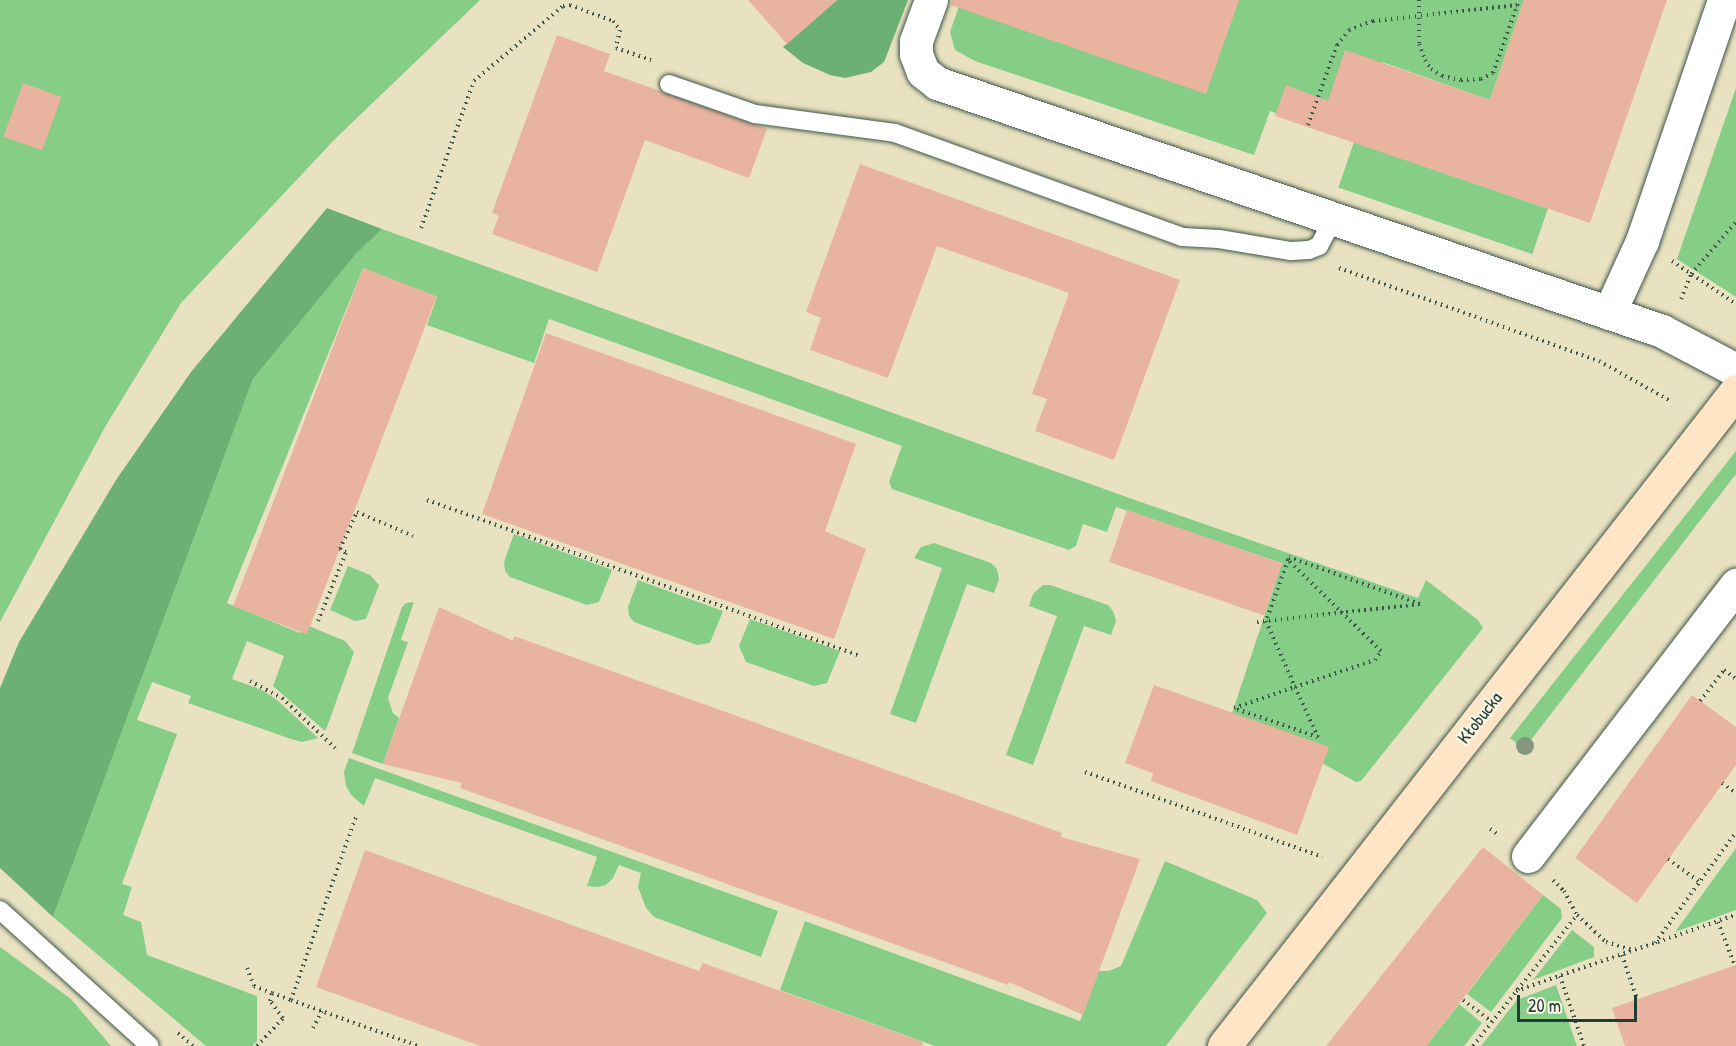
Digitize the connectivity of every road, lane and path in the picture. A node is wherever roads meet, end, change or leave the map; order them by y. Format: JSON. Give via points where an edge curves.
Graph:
{"nodes":[{"id":1,"x":931,"y":0,"type":"edge"},
{"id":2,"x":1419,"y":0,"type":"edge"},
{"id":3,"x":1519,"y":0,"type":"edge"},
{"id":4,"x":1724,"y":0,"type":"edge"},
{"id":5,"x":1517,"y":5,"type":"junction"},
{"id":6,"x":1418,"y":16,"type":"junction"},
{"id":7,"x":669,"y":84,"type":"joint"},
{"id":8,"x":1308,"y":125,"type":"dead end"},
{"id":9,"x":1334,"y":218,"type":"junction"},
{"id":10,"x":1736,"y":222,"type":"edge"},
{"id":11,"x":421,"y":228,"type":"dead end"},
{"id":12,"x":1642,"y":241,"type":"junction"},
{"id":13,"x":1291,"y":251,"type":"junction"},
{"id":14,"x":1691,"y":274,"type":"junction"},
{"id":15,"x":1736,"y":304,"type":"edge"},
{"id":16,"x":1677,"y":309,"type":"dead end"},
{"id":17,"x":1609,"y":313,"type":"junction"},
{"id":18,"x":1736,"y":369,"type":"edge"},
{"id":19,"x":1736,"y":391,"type":"edge"},
{"id":20,"x":1669,"y":400,"type":"dead end"},
{"id":21,"x":427,"y":500,"type":"dead end"},
{"id":22,"x":413,"y":536,"type":"dead end"},
{"id":23,"x":1288,"y":560,"type":"junction"},
{"id":24,"x":1736,"y":585,"type":"edge"},
{"id":25,"x":1340,"y":613,"type":"junction"},
{"id":26,"x":318,"y":621,"type":"dead end"},
{"id":27,"x":1266,"y":621,"type":"junction"},
{"id":28,"x":1257,"y":622,"type":"dead end"},
{"id":29,"x":861,"y":656,"type":"dead end"},
{"id":30,"x":1736,"y":678,"type":"edge"},
{"id":31,"x":250,"y":681,"type":"dead end"},
{"id":32,"x":1295,"y":687,"type":"junction"},
{"id":33,"x":1700,"y":701,"type":"dead end"},
{"id":34,"x":335,"y":748,"type":"dead end"},
{"id":35,"x":1085,"y":772,"type":"dead end"},
{"id":36,"x":1722,"y":783,"type":"dead end"},
{"id":37,"x":1736,"y":794,"type":"edge"},
{"id":38,"x":357,"y":814,"type":"dead end"},
{"id":39,"x":1490,"y":829,"type":"dead end"},
{"id":40,"x":1736,"y":832,"type":"edge"},
{"id":41,"x":1528,"y":856,"type":"junction"},
{"id":42,"x":1322,"y":857,"type":"dead end"},
{"id":43,"x":1668,"y":859,"type":"dead end"},
{"id":44,"x":1700,"y":882,"type":"junction"},
{"id":45,"x":0,"y":910,"type":"edge"},
{"id":46,"x":1577,"y":915,"type":"junction"},
{"id":47,"x":1736,"y":915,"type":"edge"},
{"id":48,"x":1718,"y":922,"type":"junction"},
{"id":49,"x":1654,"y":944,"type":"junction"},
{"id":50,"x":1644,"y":947,"type":"junction"},
{"id":51,"x":1622,"y":955,"type":"junction"},
{"id":52,"x":1735,"y":966,"type":"edge"},
{"id":53,"x":247,"y":968,"type":"dead end"},
{"id":54,"x":1560,"y":976,"type":"junction"},
{"id":55,"x":1516,"y":992,"type":"junction"},
{"id":56,"x":272,"y":993,"type":"junction"},
{"id":57,"x":1637,"y":999,"type":"dead end"},
{"id":58,"x":291,"y":1000,"type":"junction"},
{"id":59,"x":1463,"y":1000,"type":"dead end"},
{"id":60,"x":322,"y":1011,"type":"junction"},
{"id":61,"x":1492,"y":1022,"type":"junction"},
{"id":62,"x":313,"y":1028,"type":"dead end"},
{"id":63,"x":150,"y":1046,"type":"edge"},
{"id":64,"x":257,"y":1046,"type":"edge"},
{"id":65,"x":418,"y":1046,"type":"edge"},
{"id":66,"x":1224,"y":1046,"type":"edge"},
{"id":67,"x":1473,"y":1046,"type":"edge"},
{"id":68,"x":1584,"y":1046,"type":"edge"}],
"edges":[{"from":1,"to":9,"type":"street","via":[[916,41],[916,54],[923,72],[937,83]]},
{"from":2,"to":6,"type":"path"},
{"from":3,"to":5,"type":"path"},
{"from":4,"to":12,"type":"street"},
{"from":5,"to":6,"type":"path"},
{"from":5,"to":6,"type":"path","via":[[1493,73],[1481,79],[1461,80],[1431,69],[1419,44]]},
{"from":6,"to":8,"type":"path","via":[[1373,21],[1349,30],[1337,45]]},
{"from":7,"to":11,"type":"path","via":[[675,69],[616,48],[620,30],[614,21],[563,6],[474,81]]},
{"from":7,"to":13,"type":"lane","via":[[755,114],[895,132],[1182,237]]},
{"from":9,"to":13,"type":"lane","via":[[1319,246]]},
{"from":9,"to":17,"type":"street"},
{"from":10,"to":14,"type":"path"},
{"from":12,"to":14,"type":"path"},
{"from":12,"to":17,"type":"street"},
{"from":13,"to":20,"type":"path","via":[[1599,361]]},
{"from":14,"to":15,"type":"path"},
{"from":14,"to":16,"type":"path"},
{"from":17,"to":18,"type":"street","via":[[1662,331]]},
{"from":19,"to":66,"type":"street","name":"Kłobucka"},
{"from":21,"to":29,"type":"path"},
{"from":22,"to":26,"type":"path","via":[[357,512],[340,549],[346,552]]},
{"from":23,"to":25,"type":"path"},
{"from":23,"to":25,"type":"path","via":[[1289,557],[1420,604]]},
{"from":23,"to":27,"type":"path"},
{"from":24,"to":41,"type":"street"},
{"from":25,"to":27,"type":"path"},
{"from":25,"to":32,"type":"path","via":[[1381,651],[1375,660]]},
{"from":27,"to":28,"type":"path"},
{"from":27,"to":32,"type":"path"},
{"from":30,"to":33,"type":"path","via":[[1724,670]]},
{"from":31,"to":34,"type":"path","via":[[282,698]]},
{"from":32,"to":32,"type":"path","via":[[1318,737],[1234,708],[1255,701]]},
{"from":35,"to":42,"type":"path"},
{"from":36,"to":37,"type":"path"},
{"from":38,"to":58,"type":"path"},
{"from":39,"to":41,"type":"path"},
{"from":40,"to":44,"type":"path"},
{"from":41,"to":46,"type":"path","via":[[1564,891]]},
{"from":43,"to":44,"type":"path"},
{"from":44,"to":49,"type":"path"},
{"from":45,"to":63,"type":"lane"},
{"from":46,"to":50,"type":"path","via":[[1606,942],[1627,950]]},
{"from":46,"to":55,"type":"path"},
{"from":47,"to":48,"type":"path"},
{"from":48,"to":49,"type":"path"},
{"from":48,"to":52,"type":"path"},
{"from":49,"to":50,"type":"path"},
{"from":50,"to":51,"type":"path"},
{"from":51,"to":54,"type":"path"},
{"from":51,"to":57,"type":"path"},
{"from":53,"to":56,"type":"path","via":[[254,986]]},
{"from":54,"to":55,"type":"path"},
{"from":54,"to":68,"type":"path"},
{"from":55,"to":61,"type":"path"},
{"from":56,"to":58,"type":"path"},
{"from":56,"to":64,"type":"path","via":[[270,1001],[283,1018]]},
{"from":58,"to":60,"type":"path"},
{"from":59,"to":61,"type":"path"},
{"from":60,"to":62,"type":"path"},
{"from":60,"to":65,"type":"path"},
{"from":61,"to":67,"type":"path"}]}
